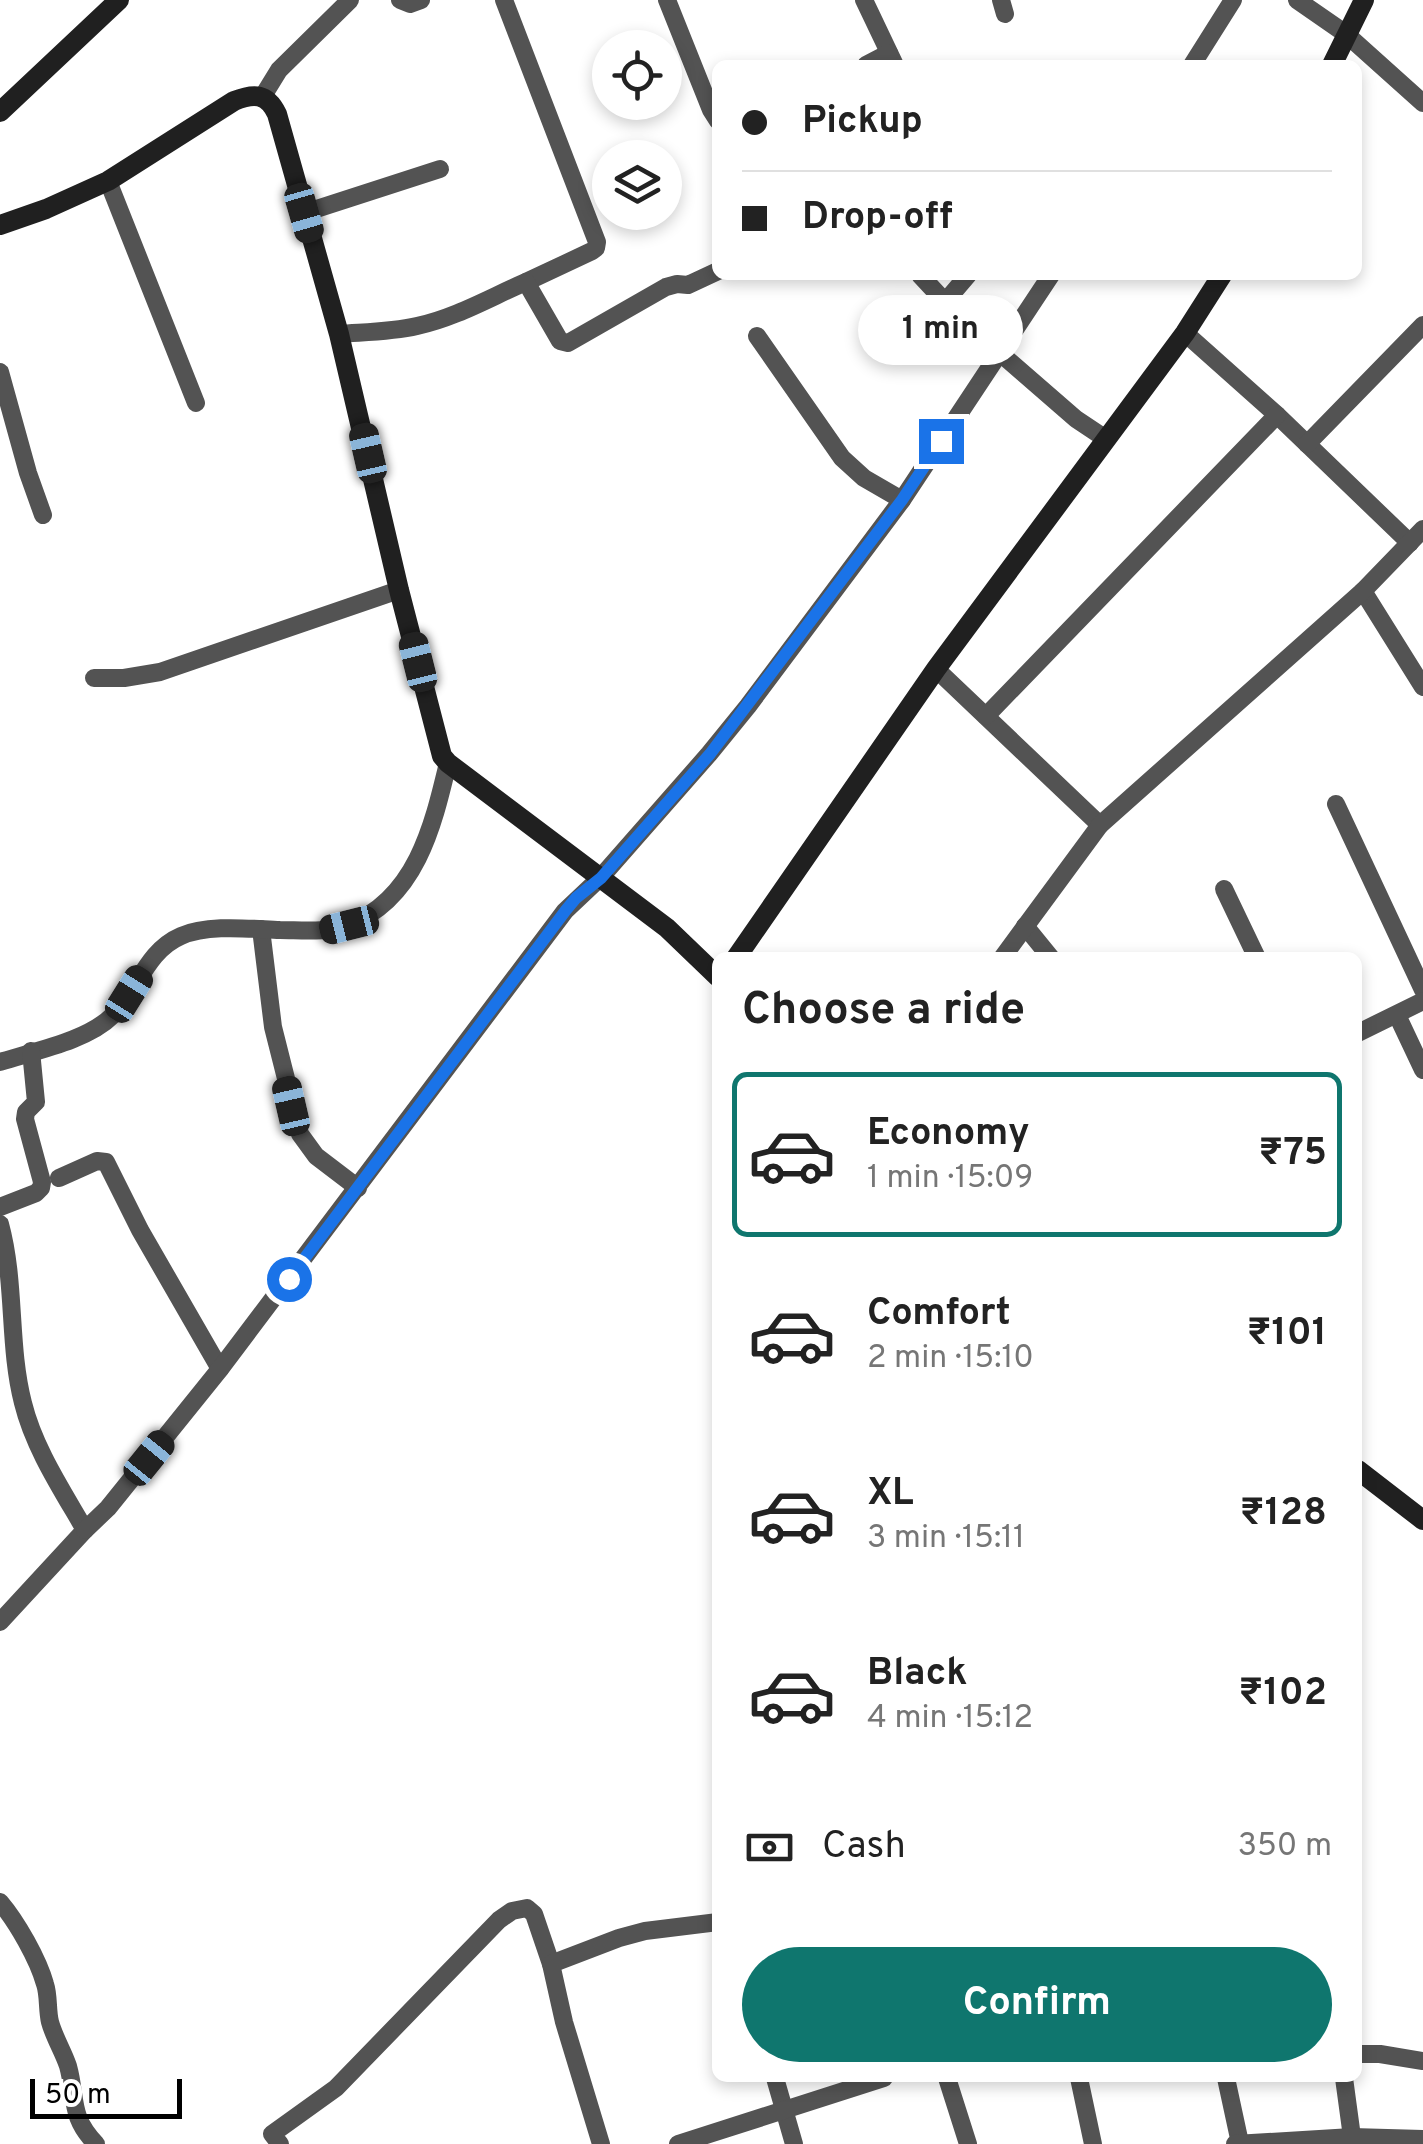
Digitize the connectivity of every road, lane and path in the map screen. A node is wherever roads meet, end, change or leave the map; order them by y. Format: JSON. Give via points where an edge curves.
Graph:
{"nodes":[{"id":1,"x":119,"y":0,"type":"edge"},
{"id":2,"x":350,"y":0,"type":"edge"},
{"id":3,"x":400,"y":0,"type":"edge"},
{"id":4,"x":421,"y":0,"type":"edge"},
{"id":5,"x":504,"y":0,"type":"edge"},
{"id":6,"x":666,"y":0,"type":"edge"},
{"id":7,"x":864,"y":0,"type":"edge"},
{"id":8,"x":1234,"y":0,"type":"edge"},
{"id":9,"x":1364,"y":0,"type":"edge"},
{"id":10,"x":1303,"y":4,"type":"edge"},
{"id":11,"x":1346,"y":34,"type":"junction"},
{"id":12,"x":892,"y":59,"type":"edge"},
{"id":13,"x":1195,"y":60,"type":"edge"},
{"id":14,"x":1334,"y":60,"type":"edge"},
{"id":15,"x":263,"y":96,"type":"junction"},
{"id":16,"x":1423,"y":103,"type":"edge"},
{"id":17,"x":0,"y":112,"type":"edge"},
{"id":18,"x":712,"y":112,"type":"edge"},
{"id":19,"x":440,"y":169,"type":"dead end"},
{"id":20,"x":108,"y":181,"type":"junction"},
{"id":21,"x":304,"y":213,"type":"junction"},
{"id":22,"x":0,"y":226,"type":"edge"},
{"id":23,"x":712,"y":274,"type":"edge"},
{"id":24,"x":924,"y":280,"type":"edge"},
{"id":25,"x":964,"y":280,"type":"edge"},
{"id":26,"x":1049,"y":280,"type":"edge"},
{"id":27,"x":1219,"y":280,"type":"edge"},
{"id":28,"x":526,"y":282,"type":"junction"},
{"id":29,"x":944,"y":302,"type":"junction"},
{"id":30,"x":1423,"y":325,"type":"edge"},
{"id":31,"x":1185,"y":333,"type":"junction"},
{"id":32,"x":339,"y":334,"type":"junction"},
{"id":33,"x":757,"y":336,"type":"dead end"},
{"id":34,"x":1000,"y":352,"type":"junction"},
{"id":35,"x":0,"y":372,"type":"edge"},
{"id":36,"x":196,"y":404,"type":"dead end"},
{"id":37,"x":1277,"y":415,"type":"junction"},
{"id":38,"x":1106,"y":439,"type":"junction"},
{"id":39,"x":1306,"y":444,"type":"junction"},
{"id":40,"x":902,"y":500,"type":"junction"},
{"id":41,"x":43,"y":515,"type":"dead end"},
{"id":42,"x":1416,"y":536,"type":"edge"},
{"id":43,"x":400,"y":590,"type":"junction"},
{"id":44,"x":1363,"y":592,"type":"junction"},
{"id":45,"x":936,"y":669,"type":"junction"},
{"id":46,"x":94,"y":678,"type":"dead end"},
{"id":47,"x":1423,"y":687,"type":"edge"},
{"id":48,"x":986,"y":716,"type":"junction"},
{"id":49,"x":448,"y":763,"type":"junction"},
{"id":50,"x":1336,"y":804,"type":"dead end"},
{"id":51,"x":1100,"y":825,"type":"junction"},
{"id":52,"x":601,"y":878,"type":"junction"},
{"id":53,"x":1224,"y":889,"type":"dead end"},
{"id":54,"x":1025,"y":926,"type":"junction"},
{"id":55,"x":262,"y":929,"type":"junction"},
{"id":56,"x":740,"y":952,"type":"edge"},
{"id":57,"x":1006,"y":952,"type":"edge"},
{"id":58,"x":1046,"y":952,"type":"edge"},
{"id":59,"x":1253,"y":952,"type":"edge"},
{"id":60,"x":712,"y":971,"type":"edge"},
{"id":61,"x":1423,"y":990,"type":"edge"},
{"id":62,"x":1423,"y":1001,"type":"edge"},
{"id":63,"x":1397,"y":1015,"type":"junction"},
{"id":64,"x":1362,"y":1031,"type":"edge"},
{"id":65,"x":31,"y":1052,"type":"junction"},
{"id":66,"x":0,"y":1062,"type":"edge"},
{"id":67,"x":1423,"y":1070,"type":"edge"},
{"id":68,"x":59,"y":1178,"type":"dead end"},
{"id":69,"x":358,"y":1188,"type":"junction"},
{"id":70,"x":0,"y":1207,"type":"edge"},
{"id":71,"x":0,"y":1224,"type":"edge"},
{"id":72,"x":220,"y":1369,"type":"junction"},
{"id":73,"x":1362,"y":1473,"type":"edge"},
{"id":74,"x":1423,"y":1520,"type":"edge"},
{"id":75,"x":85,"y":1530,"type":"junction"},
{"id":76,"x":1,"y":1618,"type":"edge"},
{"id":77,"x":0,"y":1902,"type":"edge"},
{"id":78,"x":712,"y":1923,"type":"edge"},
{"id":79,"x":550,"y":1964,"type":"junction"},
{"id":80,"x":1362,"y":2054,"type":"edge"},
{"id":81,"x":1423,"y":2061,"type":"edge"},
{"id":82,"x":776,"y":2082,"type":"edge"},
{"id":83,"x":872,"y":2082,"type":"edge"},
{"id":84,"x":948,"y":2082,"type":"edge"},
{"id":85,"x":1080,"y":2082,"type":"edge"},
{"id":86,"x":1227,"y":2082,"type":"edge"},
{"id":87,"x":1345,"y":2082,"type":"edge"},
{"id":88,"x":785,"y":2110,"type":"junction"},
{"id":89,"x":1352,"y":2136,"type":"junction"},
{"id":90,"x":1423,"y":2139,"type":"edge"},
{"id":91,"x":269,"y":2141,"type":"edge"},
{"id":92,"x":1263,"y":2143,"type":"edge"},
{"id":93,"x":96,"y":2144,"type":"edge"},
{"id":94,"x":602,"y":2144,"type":"edge"},
{"id":95,"x":678,"y":2144,"type":"edge"},
{"id":96,"x":794,"y":2144,"type":"edge"},
{"id":97,"x":968,"y":2144,"type":"edge"},
{"id":98,"x":1093,"y":2144,"type":"edge"},
{"id":99,"x":1238,"y":2144,"type":"edge"}],
"edges":[{"from":1,"to":17,"type":"street"},
{"from":2,"to":15,"type":"street","via":[[279,70]]},
{"from":3,"to":4,"type":"street"},
{"from":5,"to":28,"type":"street","via":[[598,242]]},
{"from":6,"to":18,"type":"street"},
{"from":7,"to":12,"type":"street"},
{"from":8,"to":13,"type":"street"},
{"from":9,"to":11,"type":"street"},
{"from":10,"to":11,"type":"street"},
{"from":11,"to":14,"type":"street"},
{"from":11,"to":16,"type":"street"},
{"from":15,"to":20,"type":"street","via":[[234,101]]},
{"from":15,"to":21,"type":"street","via":[[277,114]]},
{"from":19,"to":21,"type":"street"},
{"from":20,"to":22,"type":"street"},
{"from":20,"to":36,"type":"street"},
{"from":21,"to":32,"type":"street"},
{"from":23,"to":28,"type":"street","via":[[666,286],[568,343],[560,341]]},
{"from":24,"to":29,"type":"street"},
{"from":25,"to":29,"type":"street"},
{"from":26,"to":34,"type":"street"},
{"from":27,"to":31,"type":"street"},
{"from":28,"to":32,"type":"street","via":[[418,326]]},
{"from":29,"to":34,"type":"street"},
{"from":30,"to":39,"type":"street"},
{"from":31,"to":37,"type":"street"},
{"from":31,"to":38,"type":"street"},
{"from":32,"to":43,"type":"street"},
{"from":33,"to":40,"type":"street","via":[[842,458]]},
{"from":34,"to":38,"type":"street"},
{"from":34,"to":40,"type":"street"},
{"from":35,"to":41,"type":"street"},
{"from":37,"to":39,"type":"street"},
{"from":37,"to":48,"type":"street"},
{"from":38,"to":45,"type":"street"},
{"from":39,"to":42,"type":"street"},
{"from":40,"to":52,"type":"street","via":[[738,718]]},
{"from":42,"to":44,"type":"street"},
{"from":43,"to":46,"type":"street","via":[[160,672]]},
{"from":43,"to":49,"type":"street"},
{"from":44,"to":47,"type":"street"},
{"from":44,"to":51,"type":"street"},
{"from":45,"to":48,"type":"street"},
{"from":45,"to":56,"type":"street"},
{"from":48,"to":51,"type":"street"},
{"from":49,"to":52,"type":"street"},
{"from":49,"to":55,"type":"street","via":[[429,835],[410,873],[384,903],[329,930]]},
{"from":50,"to":61,"type":"street"},
{"from":51,"to":54,"type":"street"},
{"from":52,"to":60,"type":"street"},
{"from":52,"to":69,"type":"street","via":[[566,910]]},
{"from":53,"to":59,"type":"street"},
{"from":54,"to":57,"type":"street"},
{"from":54,"to":58,"type":"street"},
{"from":55,"to":65,"type":"street","via":[[179,936],[151,959],[112,1016],[94,1030]]},
{"from":55,"to":69,"type":"street","via":[[272,1027],[300,1134],[316,1156]]},
{"from":62,"to":63,"type":"street"},
{"from":63,"to":64,"type":"street"},
{"from":63,"to":67,"type":"street"},
{"from":65,"to":66,"type":"street"},
{"from":65,"to":70,"type":"street","via":[[36,1102],[25,1118],[42,1188]]},
{"from":68,"to":72,"type":"street","via":[[106,1162]]},
{"from":69,"to":72,"type":"street"},
{"from":71,"to":75,"type":"street","via":[[23,1405]]},
{"from":72,"to":75,"type":"street"},
{"from":73,"to":74,"type":"street"},
{"from":75,"to":76,"type":"street"},
{"from":77,"to":93,"type":"street","via":[[41,1973],[72,2101]]},
{"from":78,"to":79,"type":"street","via":[[645,1930]]},
{"from":79,"to":91,"type":"street","via":[[534,1914],[512,1910],[336,2088]]},
{"from":79,"to":94,"type":"street"},
{"from":80,"to":81,"type":"street"},
{"from":82,"to":88,"type":"street"},
{"from":83,"to":88,"type":"street"},
{"from":84,"to":97,"type":"street"},
{"from":85,"to":98,"type":"street"},
{"from":86,"to":99,"type":"street"},
{"from":87,"to":89,"type":"street"},
{"from":88,"to":95,"type":"street"},
{"from":88,"to":96,"type":"street"},
{"from":89,"to":90,"type":"street"},
{"from":89,"to":92,"type":"street"},
{"from":92,"to":99,"type":"street"}]}
